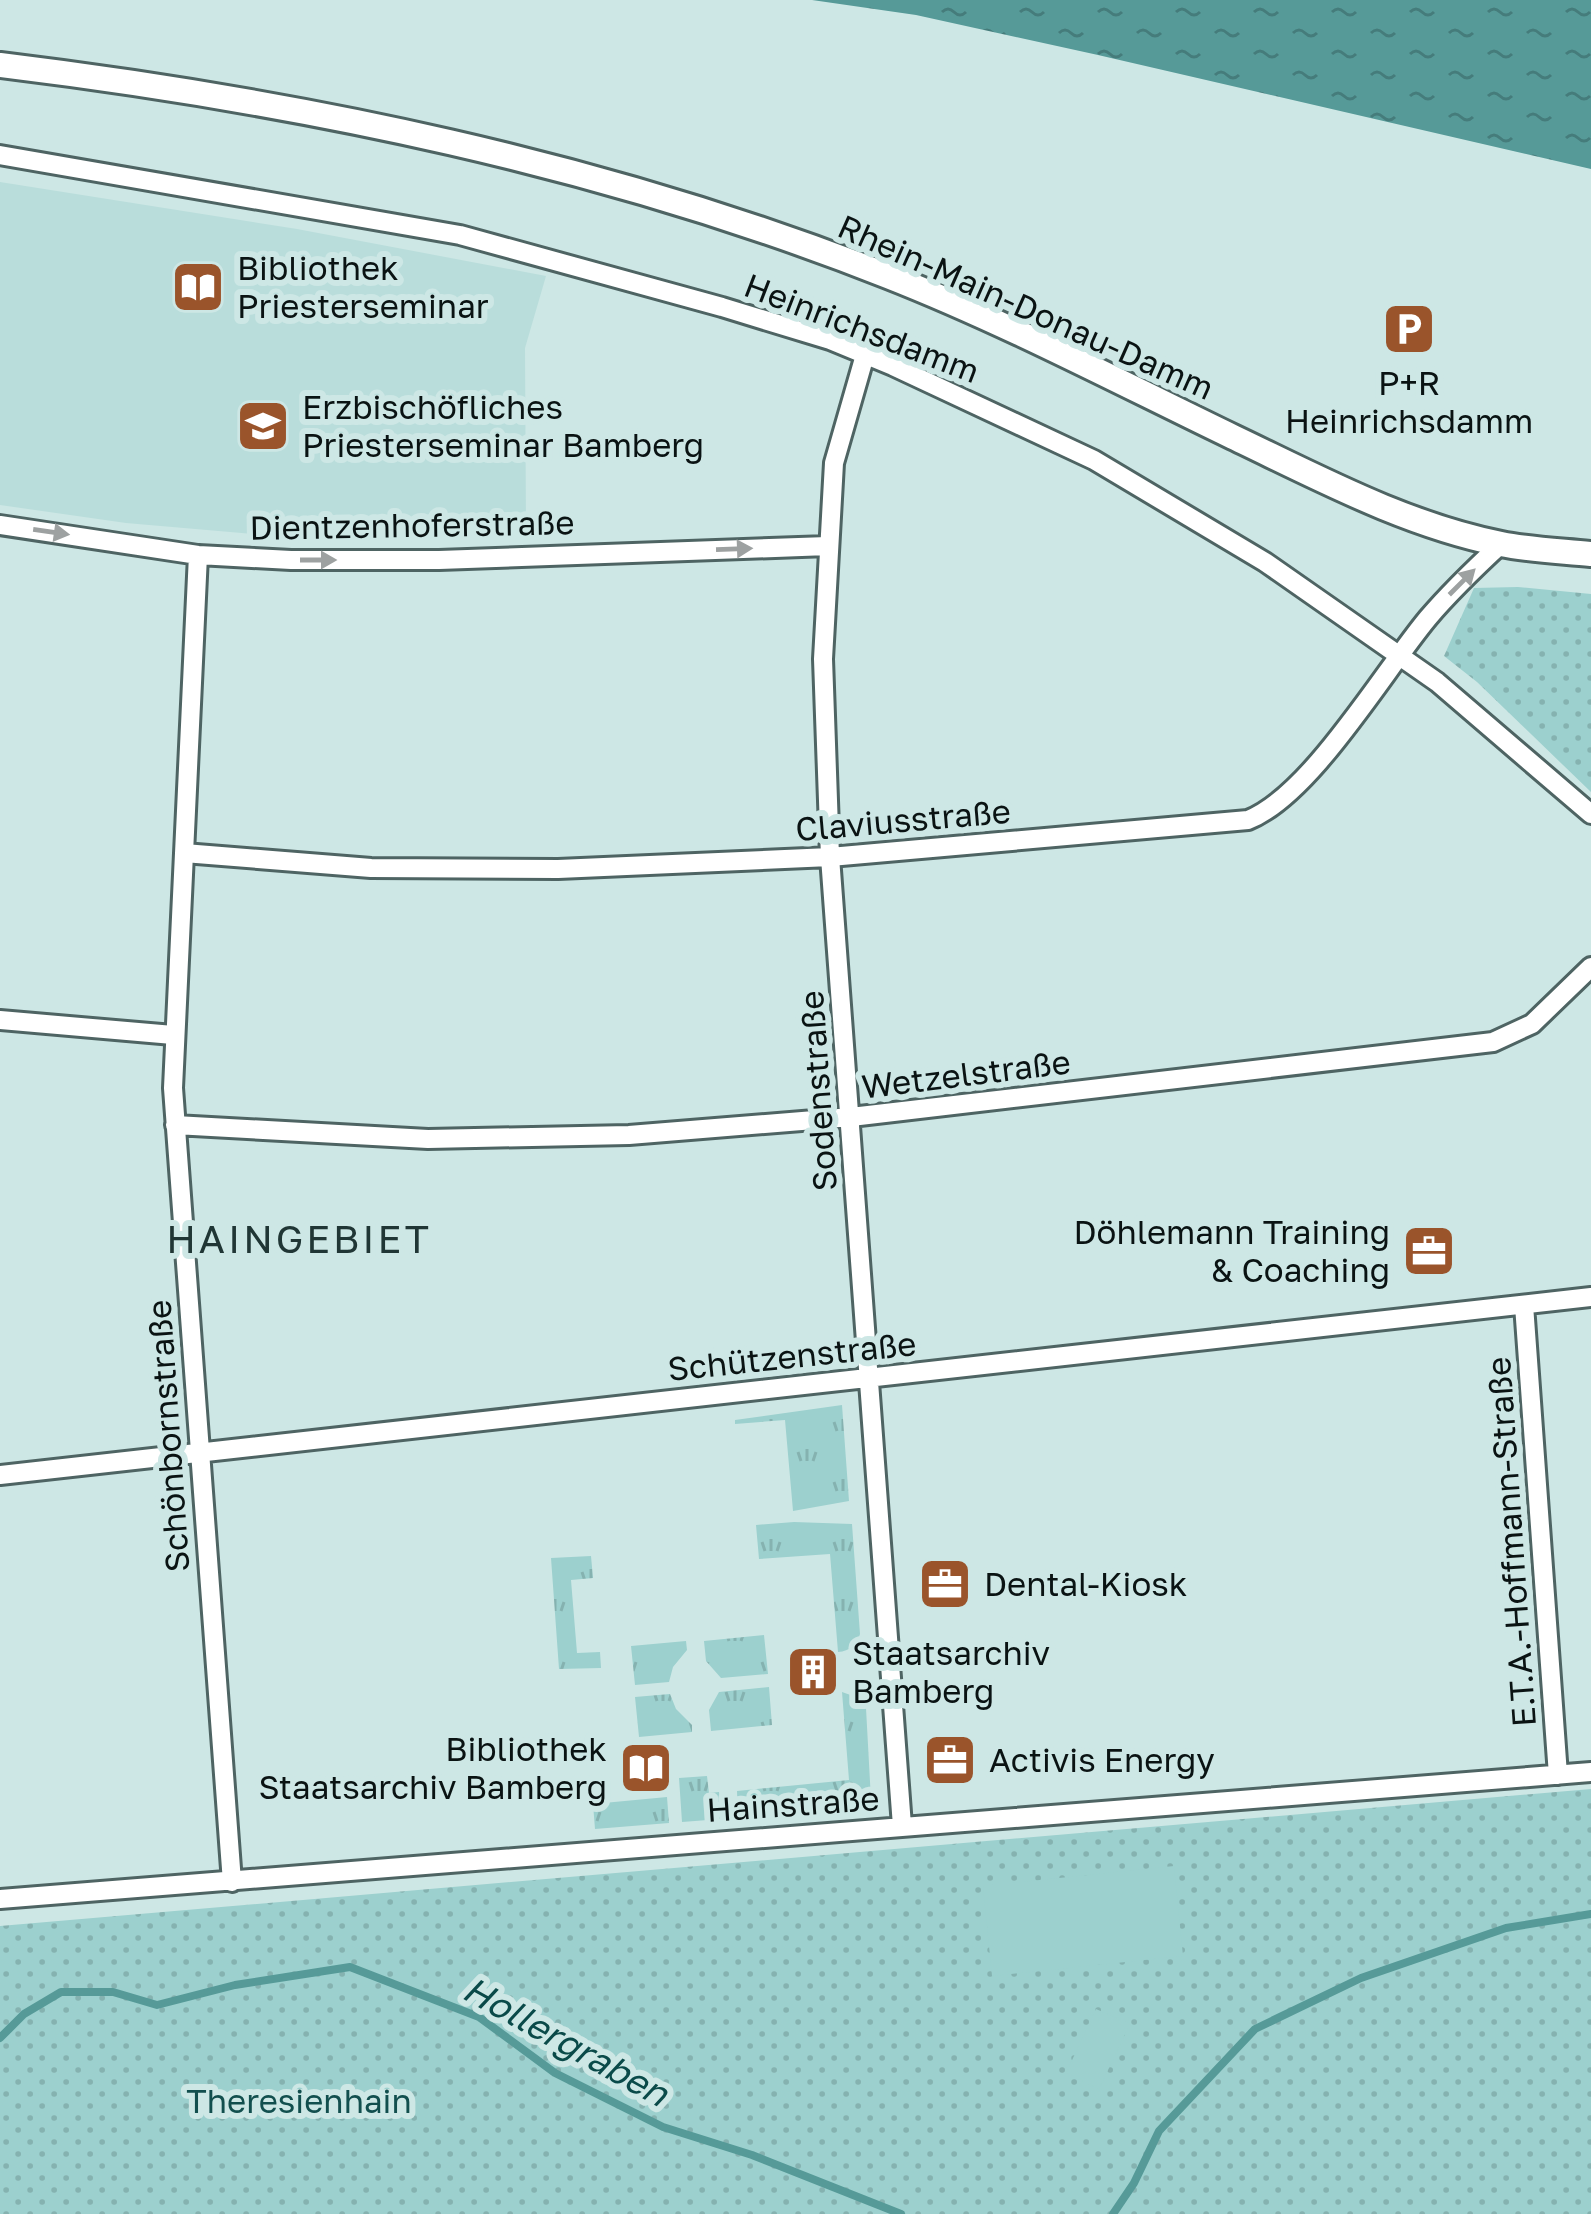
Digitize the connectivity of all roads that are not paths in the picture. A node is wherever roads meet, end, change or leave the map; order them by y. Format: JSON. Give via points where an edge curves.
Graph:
{"nodes":[{"id":1,"x":0,"y":64,"type":"edge"},
{"id":2,"x":0,"y":155,"type":"edge"},
{"id":3,"x":865,"y":355,"type":"junction"},
{"id":4,"x":0,"y":525,"type":"edge"},
{"id":5,"x":1502,"y":544,"type":"junction"},
{"id":6,"x":828,"y":546,"type":"junction"},
{"id":7,"x":1591,"y":554,"type":"edge"},
{"id":8,"x":199,"y":555,"type":"junction"},
{"id":9,"x":1402,"y":655,"type":"junction"},
{"id":10,"x":1591,"y":814,"type":"edge"},
{"id":11,"x":184,"y":853,"type":"junction"},
{"id":12,"x":830,"y":857,"type":"junction"},
{"id":13,"x":1591,"y":967,"type":"edge"},
{"id":14,"x":0,"y":1020,"type":"edge"},
{"id":15,"x":173,"y":1035,"type":"junction"},
{"id":16,"x":851,"y":1117,"type":"junction"},
{"id":17,"x":176,"y":1125,"type":"junction"},
{"id":18,"x":1591,"y":1297,"type":"edge"},
{"id":19,"x":1524,"y":1305,"type":"junction"},
{"id":20,"x":868,"y":1378,"type":"junction"},
{"id":21,"x":199,"y":1450,"type":"junction"},
{"id":22,"x":0,"y":1475,"type":"edge"},
{"id":23,"x":1591,"y":1772,"type":"edge"},
{"id":24,"x":1558,"y":1775,"type":"junction"},
{"id":25,"x":902,"y":1826,"type":"junction"},
{"id":26,"x":232,"y":1882,"type":"junction"},
{"id":27,"x":0,"y":1899,"type":"edge"}],
"edges":[{"from":1,"to":5,"type":"street","name":"Rhein-Main-Donau-Damm","via":[[356,121],[687,205],[898,280],[1319,480]]},
{"from":2,"to":3,"type":"street","name":"Heinrichsdamm","via":[[460,236]]},
{"from":3,"to":6,"type":"street","name":"Sodenstraße","via":[[834,463]]},
{"from":3,"to":9,"type":"street","name":"Heinrichsdamm","via":[[1094,460]]},
{"from":4,"to":8,"type":"street","name":"Dientzenhoferstraße","one_way":true},
{"from":5,"to":7,"type":"street","name":"Rhein-Main-Donau-Damm"},
{"from":9,"to":5,"type":"street","name":"Claviusstraße","one_way":true,"via":[[1460,581]]},
{"from":8,"to":6,"type":"street","name":"Dientzenhoferstraße","one_way":true,"via":[[439,560]]},
{"from":6,"to":12,"type":"street","name":"Sodenstraße"},
{"from":8,"to":11,"type":"street","name":"Schönbornstraße"},
{"from":9,"to":10,"type":"street","name":"Heinrichsdamm"},
{"from":9,"to":12,"type":"street","name":"Claviusstraße","via":[[1294,788],[1248,820]]},
{"from":11,"to":12,"type":"street","name":"Claviusstraße","via":[[470,869]]},
{"from":11,"to":15,"type":"street","name":"Schönbornstraße"},
{"from":12,"to":16,"type":"street","name":"Sodenstraße"},
{"from":13,"to":16,"type":"street","name":"Wetzelstraße","via":[[1532,1024],[1473,1046]]},
{"from":14,"to":15,"type":"street"},
{"from":15,"to":17,"type":"street","name":"Schönbornstraße"},
{"from":16,"to":17,"type":"street","name":"Wetzelstraße","via":[[519,1139]]},
{"from":16,"to":20,"type":"street","name":"Sodenstraße"},
{"from":17,"to":21,"type":"street","name":"Schönbornstraße"},
{"from":18,"to":19,"type":"street","name":"Schützenstraße"},
{"from":19,"to":20,"type":"street","name":"Schützenstraße"},
{"from":19,"to":24,"type":"street","name":"E.T.A.-Hoffmann-Straße"},
{"from":20,"to":21,"type":"street","name":"Schützenstraße"},
{"from":20,"to":25,"type":"street","name":"Sodenstraße"},
{"from":21,"to":22,"type":"street","name":"Schützenstraße"},
{"from":21,"to":26,"type":"street","name":"Schönbornstraße"},
{"from":23,"to":24,"type":"street","name":"Hainstraße"},
{"from":24,"to":25,"type":"street","name":"Hainstraße"},
{"from":25,"to":26,"type":"street","name":"Hainstraße"},
{"from":26,"to":27,"type":"street","name":"Hainstraße"}]}
